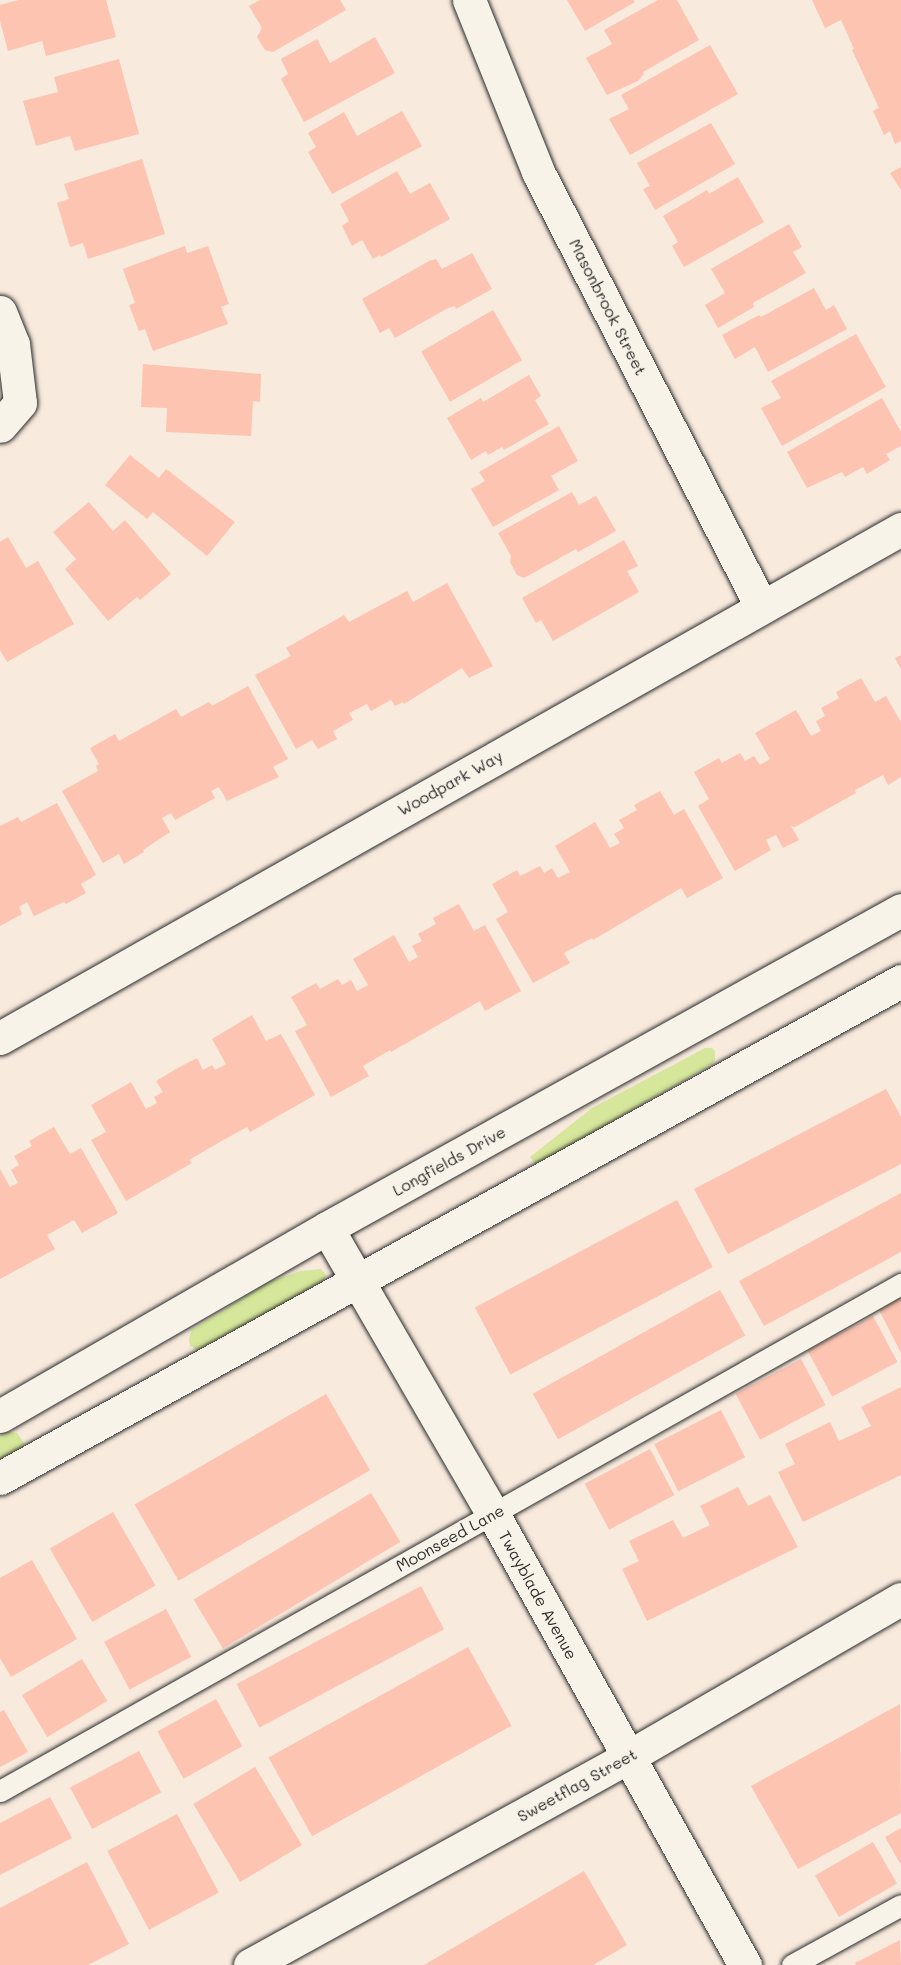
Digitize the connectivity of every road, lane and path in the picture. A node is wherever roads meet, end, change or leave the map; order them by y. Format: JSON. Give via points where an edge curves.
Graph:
{"nodes":[{"id":1,"x":470,"y":0,"type":"edge"},
{"id":2,"x":0,"y":312,"type":"edge"},
{"id":3,"x":0,"y":426,"type":"edge"},
{"id":4,"x":901,"y":529,"type":"edge"},
{"id":5,"x":762,"y":607,"type":"junction"},
{"id":6,"x":901,"y":910,"type":"edge"},
{"id":7,"x":901,"y":981,"type":"edge"},
{"id":8,"x":0,"y":1038,"type":"edge"},
{"id":9,"x":327,"y":1228,"type":"junction"},
{"id":10,"x":357,"y":1282,"type":"junction"},
{"id":11,"x":901,"y":1284,"type":"edge"},
{"id":12,"x":0,"y":1416,"type":"edge"},
{"id":13,"x":0,"y":1478,"type":"edge"},
{"id":14,"x":493,"y":1514,"type":"junction"},
{"id":15,"x":901,"y":1599,"type":"edge"},
{"id":16,"x":628,"y":1757,"type":"junction"},
{"id":17,"x":0,"y":1791,"type":"edge"},
{"id":18,"x":901,"y":1905,"type":"edge"},
{"id":19,"x":250,"y":1965,"type":"edge"},
{"id":20,"x":745,"y":1965,"type":"edge"},
{"id":21,"x":792,"y":1965,"type":"edge"}],
"edges":[{"from":1,"to":5,"type":"street","name":"Masonbrook Street","via":[[538,172]]},
{"from":2,"to":3,"type":"street","via":[[13,344],[20,403]]},
{"from":4,"to":5,"type":"street","name":"Woodpark Way"},
{"from":5,"to":8,"type":"street","name":"Woodpark Way"},
{"from":6,"to":9,"type":"street","name":"Longfields Drive"},
{"from":7,"to":10,"type":"street"},
{"from":9,"to":10,"type":"street","name":"Twayblade Avenue"},
{"from":9,"to":12,"type":"street","name":"Longfields Drive"},
{"from":10,"to":13,"type":"street"},
{"from":10,"to":14,"type":"street","name":"Twayblade Avenue"},
{"from":11,"to":14,"type":"lane","name":"Moonseed Lane"},
{"from":14,"to":16,"type":"street","name":"Twayblade Avenue"},
{"from":14,"to":17,"type":"lane","name":"Moonseed Lane"},
{"from":15,"to":16,"type":"street","name":"Sweetflag Street"},
{"from":16,"to":19,"type":"street","name":"Sweetflag Street"},
{"from":16,"to":20,"type":"street","name":"Twayblade Avenue"},
{"from":18,"to":21,"type":"lane"}]}
